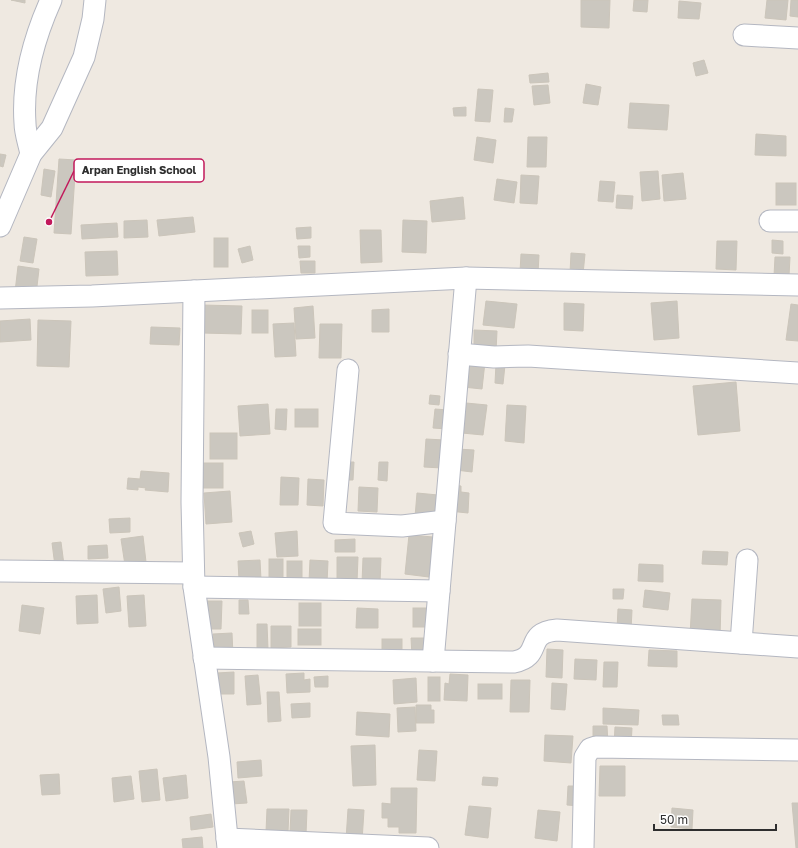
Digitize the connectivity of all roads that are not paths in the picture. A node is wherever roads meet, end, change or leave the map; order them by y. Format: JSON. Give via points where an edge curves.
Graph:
{"nodes":[{"id":1,"x":51,"y":0,"type":"edge"},
{"id":2,"x":95,"y":0,"type":"edge"},
{"id":3,"x":744,"y":35,"type":"dead end"},
{"id":4,"x":798,"y":38,"type":"edge"},
{"id":5,"x":31,"y":154,"type":"junction"},
{"id":6,"x":770,"y":221,"type":"dead end"},
{"id":7,"x":798,"y":221,"type":"edge"},
{"id":8,"x":0,"y":226,"type":"edge"},
{"id":9,"x":466,"y":278,"type":"junction"},
{"id":10,"x":798,"y":285,"type":"edge"},
{"id":11,"x":194,"y":291,"type":"junction"},
{"id":12,"x":0,"y":298,"type":"edge"},
{"id":13,"x":459,"y":354,"type":"junction"},
{"id":14,"x":348,"y":370,"type":"dead end"},
{"id":15,"x":798,"y":373,"type":"edge"},
{"id":16,"x":445,"y":521,"type":"junction"},
{"id":17,"x":747,"y":560,"type":"dead end"},
{"id":18,"x":0,"y":571,"type":"edge"},
{"id":19,"x":193,"y":580,"type":"junction"},
{"id":20,"x":439,"y":591,"type":"junction"},
{"id":21,"x":741,"y":643,"type":"junction"},
{"id":22,"x":798,"y":648,"type":"edge"},
{"id":23,"x":204,"y":658,"type":"junction"},
{"id":24,"x":433,"y":661,"type":"junction"},
{"id":25,"x":798,"y":750,"type":"edge"},
{"id":26,"x":228,"y":844,"type":"edge"},
{"id":27,"x":428,"y":848,"type":"edge"},
{"id":28,"x":583,"y":848,"type":"edge"}],
"edges":[{"from":1,"to":5,"type":"street","via":[[35,41],[25,88],[25,124]]},
{"from":2,"to":5,"type":"street","via":[[84,57],[52,128]]},
{"from":3,"to":4,"type":"street"},
{"from":5,"to":8,"type":"street"},
{"from":6,"to":7,"type":"street"},
{"from":9,"to":10,"type":"street"},
{"from":9,"to":11,"type":"street"},
{"from":9,"to":13,"type":"street"},
{"from":11,"to":12,"type":"street"},
{"from":11,"to":19,"type":"street"},
{"from":13,"to":15,"type":"street","via":[[555,357]]},
{"from":13,"to":16,"type":"street"},
{"from":14,"to":16,"type":"street","via":[[334,523],[402,526]]},
{"from":16,"to":20,"type":"street"},
{"from":17,"to":21,"type":"street"},
{"from":18,"to":19,"type":"street"},
{"from":19,"to":20,"type":"street"},
{"from":19,"to":23,"type":"street"},
{"from":20,"to":24,"type":"street"},
{"from":21,"to":22,"type":"street"},
{"from":21,"to":24,"type":"street","via":[[557,630],[539,635],[531,653],[514,662]]},
{"from":23,"to":24,"type":"street"},
{"from":23,"to":26,"type":"street","via":[[219,757]]},
{"from":25,"to":28,"type":"street","via":[[596,747],[590,749],[585,757]]},
{"from":26,"to":27,"type":"street"}]}
